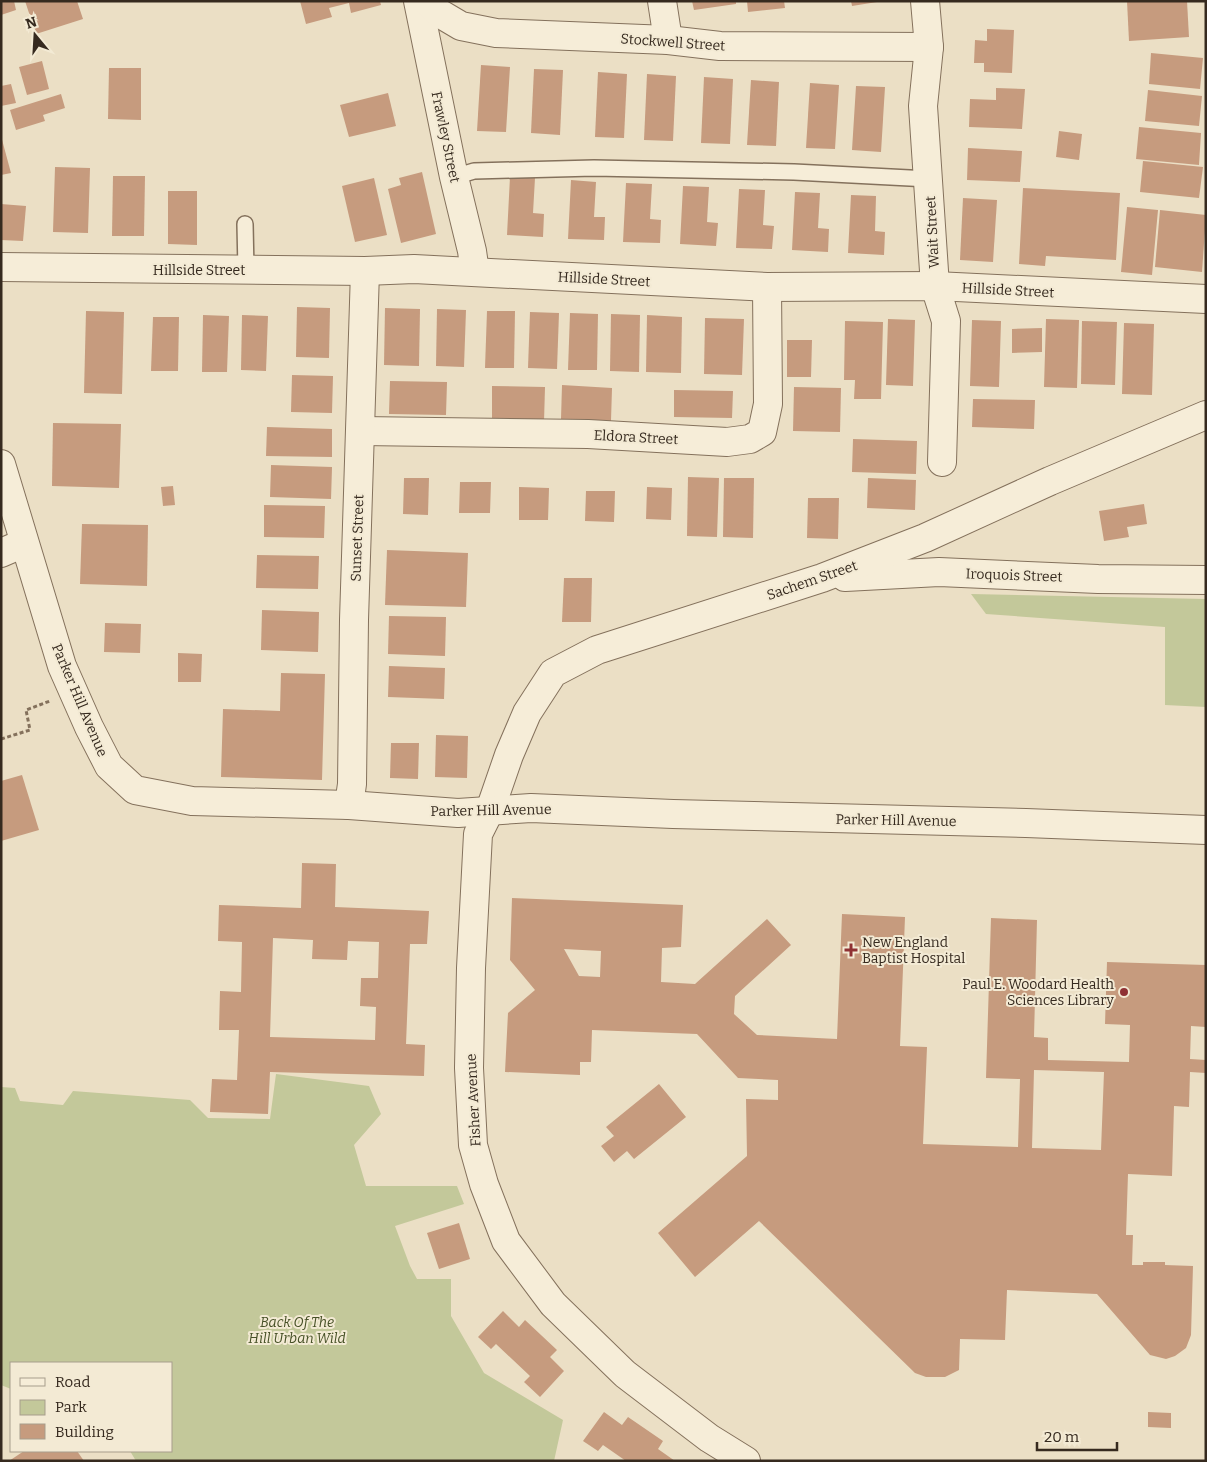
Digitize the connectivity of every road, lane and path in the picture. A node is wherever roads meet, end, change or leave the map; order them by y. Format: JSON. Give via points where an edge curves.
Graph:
{"nodes":[{"id":1,"x":418,"y":1,"type":"edge"},
{"id":2,"x":427,"y":1,"type":"edge"},
{"id":3,"x":662,"y":1,"type":"edge"},
{"id":4,"x":926,"y":1,"type":"edge"},
{"id":5,"x":668,"y":40,"type":"junction"},
{"id":6,"x":929,"y":47,"type":"junction"},
{"id":7,"x":454,"y":177,"type":"junction"},
{"id":8,"x":929,"y":179,"type":"junction"},
{"id":9,"x":245,"y":224,"type":"dead end"},
{"id":10,"x":1,"y":267,"type":"edge"},
{"id":11,"x":246,"y":270,"type":"junction"},
{"id":12,"x":365,"y":271,"type":"junction"},
{"id":13,"x":476,"y":272,"type":"junction"},
{"id":14,"x":935,"y":286,"type":"junction"},
{"id":15,"x":767,"y":287,"type":"junction"},
{"id":16,"x":1206,"y":299,"type":"edge"},
{"id":17,"x":1206,"y":415,"type":"edge"},
{"id":18,"x":361,"y":431,"type":"junction"},
{"id":19,"x":942,"y":462,"type":"dead end"},
{"id":20,"x":1,"y":464,"type":"edge"},
{"id":21,"x":13,"y":548,"type":"edge"},
{"id":22,"x":822,"y":578,"type":"junction"},
{"id":23,"x":1206,"y":580,"type":"edge"},
{"id":24,"x":53,"y":700,"type":"dead end"},
{"id":25,"x":1,"y":739,"type":"edge"},
{"id":26,"x":349,"y":805,"type":"junction"},
{"id":27,"x":490,"y":810,"type":"junction"},
{"id":28,"x":1206,"y":830,"type":"edge"},
{"id":29,"x":746,"y":1461,"type":"edge"}],
"edges":[{"from":1,"to":7,"type":"street","name":"Frawley Street"},
{"from":2,"to":5,"type":"street","name":"Stockwell Street","via":[[439,13],[461,26],[496,33]]},
{"from":3,"to":5,"type":"street"},
{"from":4,"to":6,"type":"street","name":"Wait Street"},
{"from":5,"to":6,"type":"street","name":"Stockwell Street","via":[[720,46]]},
{"from":6,"to":8,"type":"street","name":"Wait Street","via":[[923,106]]},
{"from":7,"to":8,"type":"lane","via":[[474,170],[594,168],[794,172]]},
{"from":7,"to":13,"type":"street","name":"Frawley Street"},
{"from":8,"to":14,"type":"street","name":"Wait Street"},
{"from":9,"to":11,"type":"lane"},
{"from":10,"to":11,"type":"street","name":"Hillside Street"},
{"from":11,"to":12,"type":"street","name":"Hillside Street"},
{"from":12,"to":13,"type":"street","name":"Hillside Street"},
{"from":12,"to":18,"type":"street","name":"Sunset Street"},
{"from":13,"to":15,"type":"street","name":"Hillside Street"},
{"from":14,"to":15,"type":"street","name":"Hillside Street"},
{"from":14,"to":16,"type":"street","name":"Hillside Street"},
{"from":14,"to":19,"type":"street","name":"Wait Street","via":[[946,322]]},
{"from":15,"to":18,"type":"street","name":"Eldora Street","via":[[768,404],[762,432],[750,440],[727,442],[588,434]]},
{"from":17,"to":22,"type":"street","name":"Sachem Street","via":[[925,538]]},
{"from":18,"to":26,"type":"street","name":"Sunset Street"},
{"from":20,"to":21,"type":"street","name":"Parker Hill Avenue"},
{"from":21,"to":26,"type":"street","name":"Parker Hill Avenue","via":[[89,727],[109,766],[135,790],[192,801]]},
{"from":22,"to":23,"type":"street","name":"Iroquois Street","via":[[940,572]]},
{"from":22,"to":27,"type":"street","name":"Sachem Street","via":[[597,650],[553,673],[527,713]]},
{"from":24,"to":25,"type":"path","via":[[26,710],[30,730]]},
{"from":26,"to":27,"type":"street","name":"Parker Hill Avenue","via":[[458,813]]},
{"from":27,"to":28,"type":"street","name":"Parker Hill Avenue","via":[[531,808]]},
{"from":27,"to":29,"type":"street","name":"Fisher Avenue","via":[[478,834],[469,1068],[473,1145],[506,1241],[553,1304],[625,1374],[709,1438]]}]}
